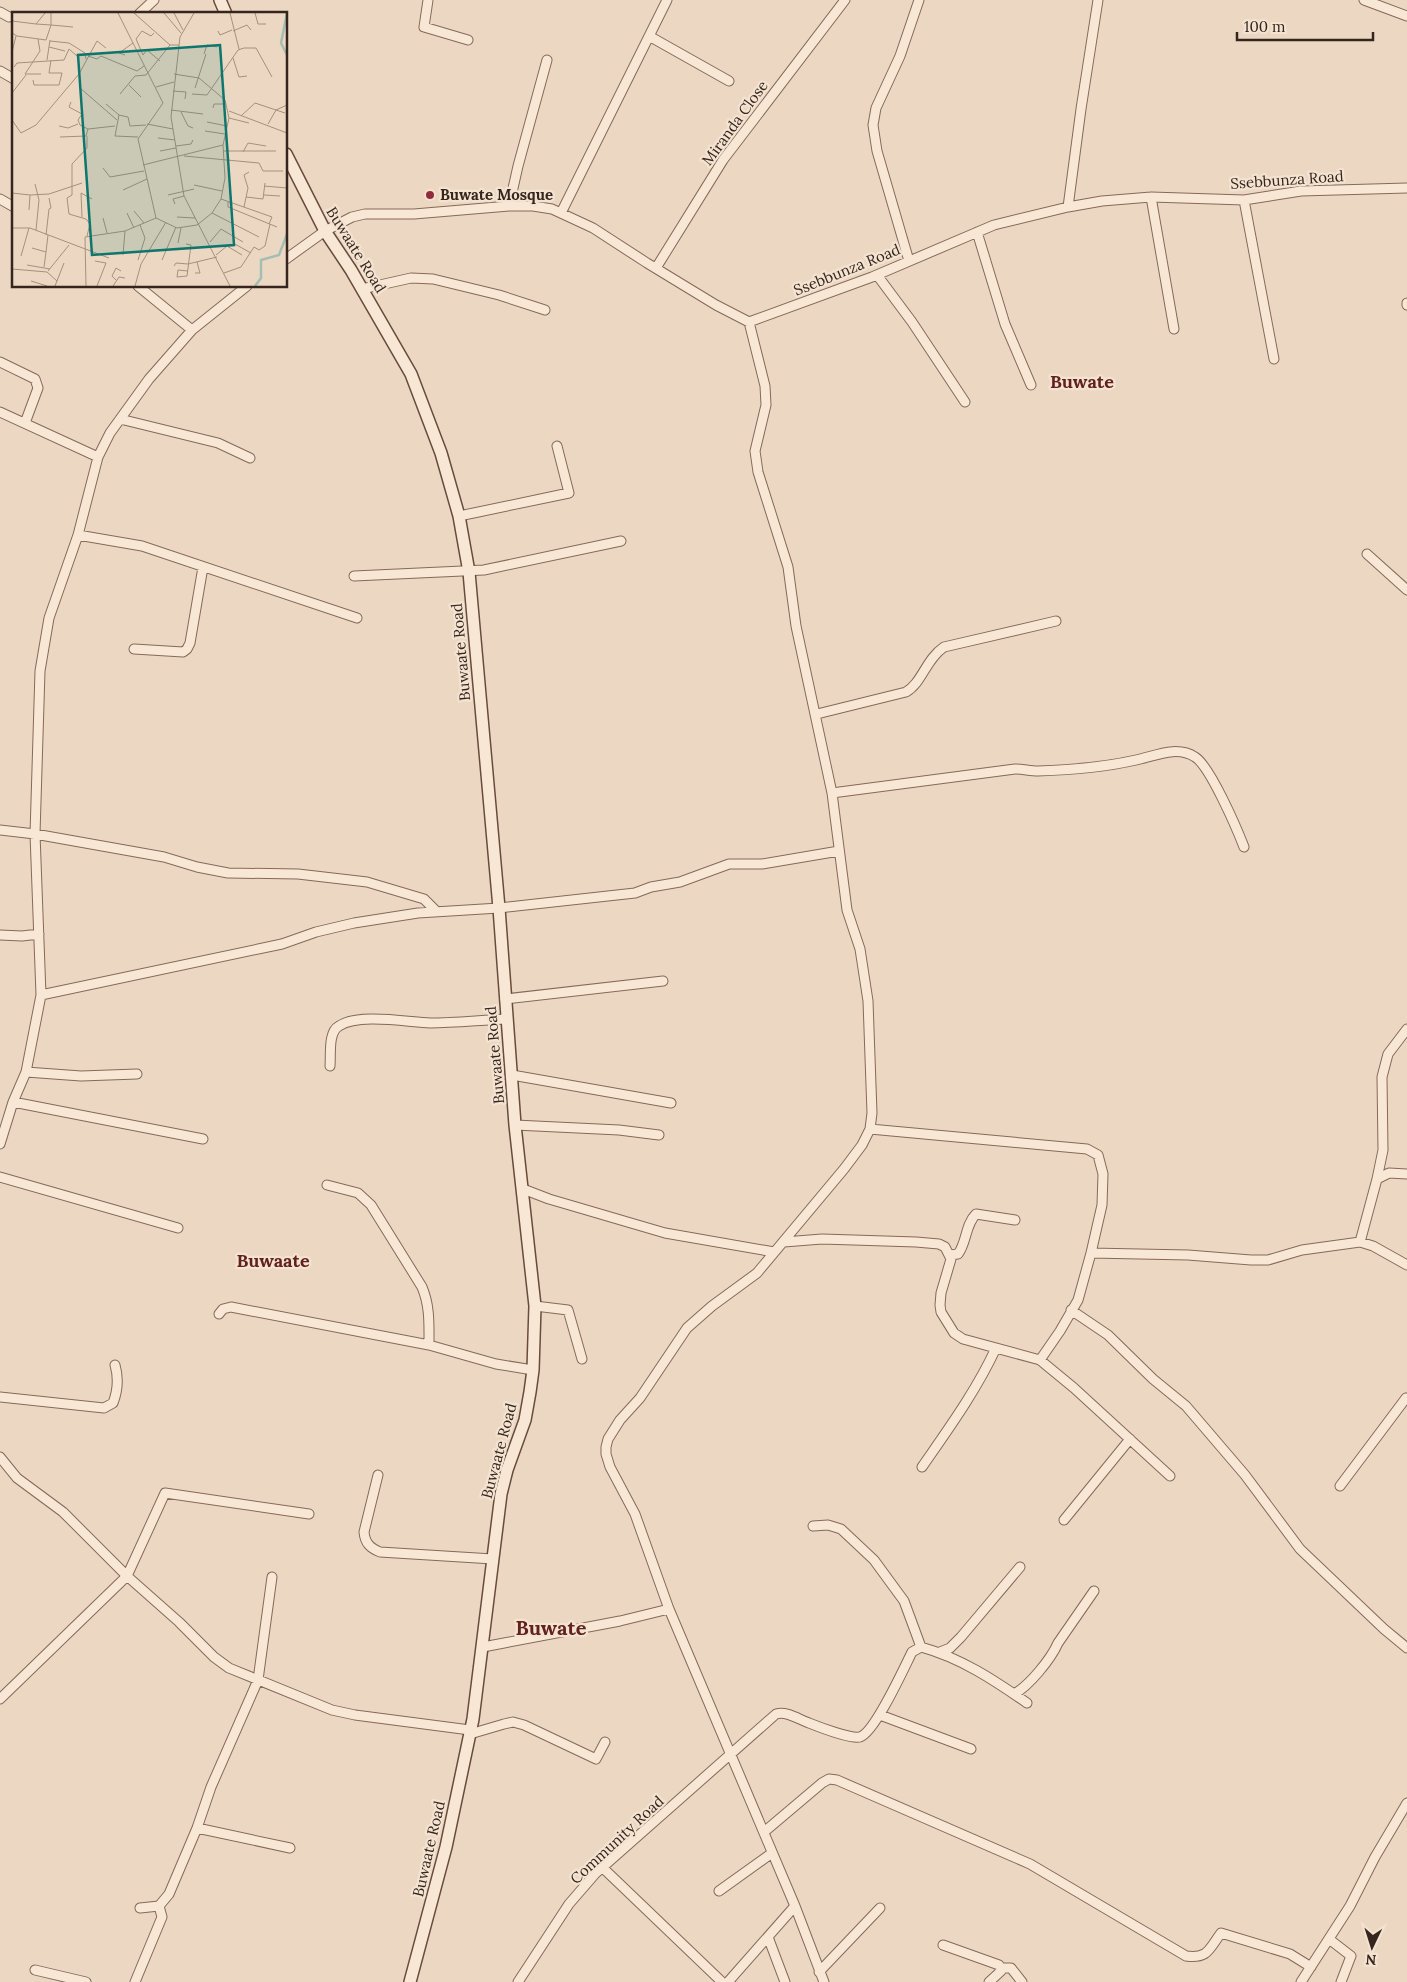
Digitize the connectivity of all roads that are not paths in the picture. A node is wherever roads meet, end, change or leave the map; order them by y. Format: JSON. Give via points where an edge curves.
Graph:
{"nodes":[{"id":1,"x":154,"y":0,"type":"edge"},
{"id":2,"x":220,"y":0,"type":"edge"},
{"id":3,"x":428,"y":0,"type":"edge"},
{"id":4,"x":667,"y":0,"type":"edge"},
{"id":5,"x":845,"y":0,"type":"edge"},
{"id":6,"x":919,"y":0,"type":"edge"},
{"id":7,"x":1098,"y":0,"type":"edge"},
{"id":8,"x":1364,"y":0,"type":"edge"},
{"id":9,"x":0,"y":12,"type":"edge"},
{"id":10,"x":141,"y":12,"type":"edge"},
{"id":11,"x":225,"y":12,"type":"edge"},
{"id":12,"x":1407,"y":16,"type":"edge"},
{"id":13,"x":9,"y":17,"type":"dead end"},
{"id":14,"x":649,"y":36,"type":"junction"},
{"id":15,"x":468,"y":40,"type":"dead end"},
{"id":16,"x":547,"y":60,"type":"dead end"},
{"id":17,"x":0,"y":71,"type":"edge"},
{"id":18,"x":12,"y":78,"type":"edge"},
{"id":19,"x":729,"y":81,"type":"dead end"},
{"id":20,"x":288,"y":158,"type":"edge"},
{"id":21,"x":1407,"y":188,"type":"edge"},
{"id":22,"x":1151,"y":197,"type":"junction"},
{"id":23,"x":0,"y":199,"type":"edge"},
{"id":24,"x":1244,"y":200,"type":"junction"},
{"id":25,"x":12,"y":206,"type":"edge"},
{"id":26,"x":509,"y":206,"type":"junction"},
{"id":27,"x":1068,"y":207,"type":"junction"},
{"id":28,"x":561,"y":213,"type":"junction"},
{"id":29,"x":325,"y":230,"type":"junction"},
{"id":30,"x":978,"y":232,"type":"junction"},
{"id":31,"x":288,"y":258,"type":"edge"},
{"id":32,"x":909,"y":261,"type":"junction"},
{"id":33,"x":656,"y":268,"type":"junction"},
{"id":34,"x":877,"y":275,"type":"junction"},
{"id":35,"x":140,"y":288,"type":"edge"},
{"id":36,"x":245,"y":288,"type":"edge"},
{"id":37,"x":362,"y":289,"type":"junction"},
{"id":38,"x":545,"y":310,"type":"dead end"},
{"id":39,"x":749,"y":322,"type":"junction"},
{"id":40,"x":1174,"y":329,"type":"dead end"},
{"id":41,"x":192,"y":330,"type":"junction"},
{"id":42,"x":1274,"y":359,"type":"dead end"},
{"id":43,"x":0,"y":362,"type":"edge"},
{"id":44,"x":1031,"y":385,"type":"dead end"},
{"id":45,"x":965,"y":402,"type":"dead end"},
{"id":46,"x":0,"y":412,"type":"edge"},
{"id":47,"x":120,"y":419,"type":"junction"},
{"id":48,"x":25,"y":423,"type":"junction"},
{"id":49,"x":558,"y":446,"type":"dead end"},
{"id":50,"x":98,"y":457,"type":"junction"},
{"id":51,"x":250,"y":458,"type":"dead end"},
{"id":52,"x":460,"y":516,"type":"junction"},
{"id":53,"x":78,"y":535,"type":"junction"},
{"id":54,"x":620,"y":541,"type":"dead end"},
{"id":55,"x":1367,"y":554,"type":"dead end"},
{"id":56,"x":203,"y":567,"type":"junction"},
{"id":57,"x":468,"y":572,"type":"junction"},
{"id":58,"x":354,"y":576,"type":"dead end"},
{"id":59,"x":1407,"y":590,"type":"edge"},
{"id":60,"x":356,"y":618,"type":"dead end"},
{"id":61,"x":1056,"y":621,"type":"dead end"},
{"id":62,"x":134,"y":649,"type":"dead end"},
{"id":63,"x":817,"y":714,"type":"junction"},
{"id":64,"x":832,"y":793,"type":"junction"},
{"id":65,"x":0,"y":830,"type":"edge"},
{"id":66,"x":35,"y":834,"type":"junction"},
{"id":67,"x":1244,"y":847,"type":"dead end"},
{"id":68,"x":839,"y":851,"type":"junction"},
{"id":69,"x":499,"y":908,"type":"junction"},
{"id":70,"x":436,"y":911,"type":"junction"},
{"id":71,"x":39,"y":934,"type":"junction"},
{"id":72,"x":0,"y":935,"type":"edge"},
{"id":73,"x":663,"y":981,"type":"dead end"},
{"id":74,"x":41,"y":995,"type":"junction"},
{"id":75,"x":505,"y":999,"type":"junction"},
{"id":76,"x":507,"y":1019,"type":"junction"},
{"id":77,"x":1407,"y":1029,"type":"edge"},
{"id":78,"x":330,"y":1066,"type":"dead end"},
{"id":79,"x":26,"y":1072,"type":"junction"},
{"id":80,"x":137,"y":1074,"type":"dead end"},
{"id":81,"x":512,"y":1075,"type":"junction"},
{"id":82,"x":13,"y":1102,"type":"junction"},
{"id":83,"x":671,"y":1103,"type":"dead end"},
{"id":84,"x":515,"y":1125,"type":"junction"},
{"id":85,"x":870,"y":1129,"type":"junction"},
{"id":86,"x":659,"y":1134,"type":"dead end"},
{"id":87,"x":203,"y":1139,"type":"dead end"},
{"id":88,"x":0,"y":1144,"type":"edge"},
{"id":89,"x":1407,"y":1174,"type":"edge"},
{"id":90,"x":0,"y":1177,"type":"edge"},
{"id":91,"x":1376,"y":1179,"type":"junction"},
{"id":92,"x":327,"y":1185,"type":"dead end"},
{"id":93,"x":523,"y":1189,"type":"junction"},
{"id":94,"x":1015,"y":1220,"type":"dead end"},
{"id":95,"x":178,"y":1228,"type":"dead end"},
{"id":96,"x":784,"y":1242,"type":"junction"},
{"id":97,"x":1360,"y":1242,"type":"junction"},
{"id":98,"x":774,"y":1252,"type":"junction"},
{"id":99,"x":1091,"y":1253,"type":"junction"},
{"id":100,"x":950,"y":1255,"type":"junction"},
{"id":101,"x":1407,"y":1265,"type":"edge"},
{"id":102,"x":535,"y":1306,"type":"junction"},
{"id":103,"x":1071,"y":1310,"type":"junction"},
{"id":104,"x":219,"y":1314,"type":"dead end"},
{"id":105,"x":429,"y":1345,"type":"junction"},
{"id":106,"x":996,"y":1348,"type":"junction"},
{"id":107,"x":582,"y":1360,"type":"dead end"},
{"id":108,"x":1040,"y":1360,"type":"junction"},
{"id":109,"x":115,"y":1364,"type":"dead end"},
{"id":110,"x":533,"y":1370,"type":"junction"},
{"id":111,"x":0,"y":1397,"type":"edge"},
{"id":112,"x":1407,"y":1398,"type":"edge"},
{"id":113,"x":1130,"y":1439,"type":"junction"},
{"id":114,"x":0,"y":1457,"type":"edge"},
{"id":115,"x":922,"y":1467,"type":"dead end"},
{"id":116,"x":378,"y":1475,"type":"dead end"},
{"id":117,"x":1170,"y":1476,"type":"dead end"},
{"id":118,"x":1340,"y":1486,"type":"dead end"},
{"id":119,"x":309,"y":1514,"type":"dead end"},
{"id":120,"x":1064,"y":1520,"type":"dead end"},
{"id":121,"x":813,"y":1526,"type":"dead end"},
{"id":122,"x":493,"y":1559,"type":"junction"},
{"id":123,"x":1020,"y":1567,"type":"dead end"},
{"id":124,"x":126,"y":1576,"type":"junction"},
{"id":125,"x":272,"y":1577,"type":"dead end"},
{"id":126,"x":1094,"y":1591,"type":"dead end"},
{"id":127,"x":669,"y":1609,"type":"junction"},
{"id":128,"x":483,"y":1647,"type":"junction"},
{"id":129,"x":921,"y":1647,"type":"junction"},
{"id":130,"x":1407,"y":1648,"type":"edge"},
{"id":131,"x":940,"y":1652,"type":"junction"},
{"id":132,"x":258,"y":1680,"type":"junction"},
{"id":133,"x":1014,"y":1694,"type":"junction"},
{"id":134,"x":0,"y":1699,"type":"edge"},
{"id":135,"x":1028,"y":1703,"type":"dead end"},
{"id":136,"x":880,"y":1715,"type":"junction"},
{"id":137,"x":470,"y":1732,"type":"junction"},
{"id":138,"x":605,"y":1742,"type":"dead end"},
{"id":139,"x":971,"y":1749,"type":"dead end"},
{"id":140,"x":731,"y":1753,"type":"junction"},
{"id":141,"x":1407,"y":1803,"type":"edge"},
{"id":142,"x":197,"y":1828,"type":"junction"},
{"id":143,"x":764,"y":1832,"type":"junction"},
{"id":144,"x":290,"y":1848,"type":"dead end"},
{"id":145,"x":772,"y":1853,"type":"junction"},
{"id":146,"x":603,"y":1868,"type":"junction"},
{"id":147,"x":719,"y":1891,"type":"dead end"},
{"id":148,"x":159,"y":1906,"type":"junction"},
{"id":149,"x":795,"y":1906,"type":"junction"},
{"id":150,"x":140,"y":1908,"type":"dead end"},
{"id":151,"x":880,"y":1908,"type":"dead end"},
{"id":152,"x":768,"y":1937,"type":"junction"},
{"id":153,"x":1328,"y":1939,"type":"junction"},
{"id":154,"x":944,"y":1945,"type":"dead end"},
{"id":155,"x":1311,"y":1967,"type":"junction"},
{"id":156,"x":1001,"y":1968,"type":"junction"},
{"id":157,"x":35,"y":1970,"type":"dead end"},
{"id":158,"x":819,"y":1972,"type":"junction"},
{"id":159,"x":86,"y":1982,"type":"edge"},
{"id":160,"x":135,"y":1982,"type":"edge"},
{"id":161,"x":410,"y":1982,"type":"edge"},
{"id":162,"x":518,"y":1982,"type":"edge"},
{"id":163,"x":722,"y":1982,"type":"edge"},
{"id":164,"x":728,"y":1982,"type":"edge"},
{"id":165,"x":785,"y":1982,"type":"edge"},
{"id":166,"x":824,"y":1982,"type":"edge"},
{"id":167,"x":989,"y":1982,"type":"edge"},
{"id":168,"x":1022,"y":1982,"type":"edge"},
{"id":169,"x":1301,"y":1982,"type":"edge"},
{"id":170,"x":1341,"y":1982,"type":"edge"}],
"edges":[{"from":1,"to":10,"type":"street"},
{"from":2,"to":11,"type":"street"},
{"from":3,"to":15,"type":"street","via":[[424,27]]},
{"from":4,"to":14,"type":"street"},
{"from":5,"to":33,"type":"street","name":"Miranda Close","via":[[722,160]]},
{"from":6,"to":32,"type":"street","via":[[900,56],[876,108],[874,125],[875,145]]},
{"from":7,"to":27,"type":"street"},
{"from":8,"to":12,"type":"street"},
{"from":9,"to":13,"type":"street"},
{"from":14,"to":19,"type":"street"},
{"from":14,"to":28,"type":"street"},
{"from":16,"to":26,"type":"street"},
{"from":17,"to":18,"type":"street"},
{"from":20,"to":29,"type":"street","name":"Buwaate Road"},
{"from":21,"to":24,"type":"street","name":"Ssebbunza Road","via":[[1301,191]]},
{"from":22,"to":24,"type":"street","name":"Ssebbunza Road"},
{"from":22,"to":27,"type":"street","name":"Ssebbunza Road"},
{"from":22,"to":40,"type":"street"},
{"from":23,"to":25,"type":"street"},
{"from":24,"to":42,"type":"street"},
{"from":26,"to":28,"type":"street","via":[[533,206]]},
{"from":26,"to":29,"type":"street","via":[[429,213],[365,214]]},
{"from":27,"to":30,"type":"street","name":"Ssebbunza Road"},
{"from":28,"to":33,"type":"street","via":[[593,228]]},
{"from":29,"to":31,"type":"street"},
{"from":29,"to":37,"type":"street","name":"Buwaate Road"},
{"from":30,"to":32,"type":"street","name":"Ssebbunza Road"},
{"from":30,"to":44,"type":"street","via":[[1005,324]]},
{"from":32,"to":34,"type":"street","name":"Ssebbunza Road"},
{"from":33,"to":39,"type":"street"},
{"from":34,"to":39,"type":"street","name":"Ssebbunza Road"},
{"from":34,"to":45,"type":"street"},
{"from":35,"to":41,"type":"street"},
{"from":36,"to":41,"type":"street"},
{"from":37,"to":38,"type":"street","via":[[411,278],[433,279]]},
{"from":37,"to":52,"type":"street","name":"Buwaate Road","via":[[411,374],[441,453]]},
{"from":39,"to":63,"type":"street","via":[[765,386],[766,405],[755,451],[758,472],[788,567],[796,626]]},
{"from":41,"to":47,"type":"street","via":[[149,379]]},
{"from":43,"to":48,"type":"street","via":[[35,379],[38,388]]},
{"from":46,"to":48,"type":"street"},
{"from":47,"to":50,"type":"street"},
{"from":47,"to":51,"type":"street","via":[[218,443]]},
{"from":48,"to":50,"type":"street"},
{"from":49,"to":52,"type":"street","via":[[569,493]]},
{"from":50,"to":53,"type":"street"},
{"from":52,"to":57,"type":"street","name":"Buwaate Road"},
{"from":53,"to":56,"type":"street","via":[[142,546]]},
{"from":53,"to":66,"type":"street","via":[[49,618],[42,653]]},
{"from":54,"to":57,"type":"street"},
{"from":55,"to":59,"type":"street"},
{"from":56,"to":60,"type":"street"},
{"from":56,"to":62,"type":"street","via":[[187,649],[184,652]]},
{"from":57,"to":58,"type":"street"},
{"from":57,"to":69,"type":"street","name":"Buwaate Road"},
{"from":61,"to":63,"type":"street","via":[[944,647],[906,692]]},
{"from":63,"to":64,"type":"street"},
{"from":64,"to":67,"type":"street","via":[[1015,769],[1036,771],[1100,766],[1176,751],[1196,757],[1205,768],[1234,820]]},
{"from":64,"to":68,"type":"street"},
{"from":65,"to":66,"type":"street"},
{"from":66,"to":70,"type":"street","via":[[164,857],[228,873],[298,874],[367,882],[424,899]]},
{"from":66,"to":71,"type":"street"},
{"from":68,"to":69,"type":"street","via":[[762,864],[729,864],[680,882],[635,893]]},
{"from":68,"to":85,"type":"street","via":[[847,910],[860,950],[868,1002],[872,1080]]},
{"from":69,"to":70,"type":"street"},
{"from":69,"to":75,"type":"street","name":"Buwaate Road"},
{"from":70,"to":74,"type":"street","via":[[316,932],[282,944]]},
{"from":71,"to":72,"type":"street"},
{"from":71,"to":74,"type":"street"},
{"from":73,"to":75,"type":"street"},
{"from":74,"to":79,"type":"street"},
{"from":75,"to":76,"type":"street","name":"Buwaate Road"},
{"from":76,"to":78,"type":"street","via":[[431,1023],[379,1019],[350,1021],[333,1032]]},
{"from":76,"to":81,"type":"street","name":"Buwaate Road"},
{"from":77,"to":91,"type":"street","via":[[1388,1054],[1382,1077],[1383,1150]]},
{"from":79,"to":80,"type":"street","via":[[81,1076]]},
{"from":79,"to":82,"type":"street"},
{"from":81,"to":83,"type":"street"},
{"from":81,"to":84,"type":"street","name":"Buwaate Road"},
{"from":82,"to":87,"type":"street"},
{"from":82,"to":88,"type":"street"},
{"from":84,"to":86,"type":"street"},
{"from":84,"to":93,"type":"street","name":"Buwaate Road"},
{"from":85,"to":96,"type":"street","via":[[844,1169]]},
{"from":85,"to":99,"type":"street","via":[[1094,1151],[1102,1163],[1104,1189]]},
{"from":89,"to":91,"type":"street","via":[[1389,1173]]},
{"from":90,"to":95,"type":"street"},
{"from":91,"to":97,"type":"street"},
{"from":92,"to":105,"type":"street","via":[[358,1192],[371,1205],[427,1299]]},
{"from":93,"to":98,"type":"street","via":[[665,1233]]},
{"from":93,"to":102,"type":"street","name":"Buwaate Road"},
{"from":94,"to":100,"type":"street","via":[[976,1214],[962,1248],[958,1254]]},
{"from":96,"to":98,"type":"street"},
{"from":96,"to":100,"type":"street","via":[[822,1239],[939,1244]]},
{"from":97,"to":99,"type":"street","via":[[1302,1250],[1268,1260]]},
{"from":97,"to":101,"type":"street"},
{"from":98,"to":127,"type":"street","via":[[757,1273],[687,1328],[646,1390],[608,1439],[606,1454],[610,1467],[635,1514]]},
{"from":99,"to":103,"type":"street","via":[[1078,1300]]},
{"from":100,"to":106,"type":"street","via":[[950,1266],[941,1293],[944,1319],[963,1339]]},
{"from":102,"to":107,"type":"street","via":[[568,1310]]},
{"from":102,"to":110,"type":"street","name":"Buwaate Road"},
{"from":103,"to":108,"type":"street"},
{"from":103,"to":130,"type":"street","via":[[1108,1335],[1186,1406],[1246,1475],[1300,1549]]},
{"from":104,"to":105,"type":"street","via":[[231,1307]]},
{"from":105,"to":110,"type":"street","via":[[496,1364]]},
{"from":106,"to":108,"type":"street"},
{"from":106,"to":115,"type":"street","via":[[966,1404]]},
{"from":108,"to":113,"type":"street"},
{"from":109,"to":111,"type":"street","via":[[118,1390],[112,1403],[104,1408]]},
{"from":110,"to":122,"type":"street","name":"Buwaate Road","via":[[525,1420],[501,1494]]},
{"from":112,"to":118,"type":"street"},
{"from":113,"to":117,"type":"street"},
{"from":113,"to":120,"type":"street"},
{"from":114,"to":124,"type":"street","via":[[17,1478],[63,1512]]},
{"from":116,"to":122,"type":"street","via":[[364,1532],[369,1546],[380,1552]]},
{"from":119,"to":124,"type":"street","via":[[165,1493]]},
{"from":121,"to":129,"type":"street","via":[[828,1525],[841,1529],[874,1560],[904,1601]]},
{"from":122,"to":128,"type":"street","name":"Buwaate Road"},
{"from":123,"to":131,"type":"street","via":[[961,1637],[950,1648]]},
{"from":124,"to":132,"type":"street","via":[[214,1657],[229,1668]]},
{"from":124,"to":134,"type":"street"},
{"from":125,"to":132,"type":"street"},
{"from":126,"to":133,"type":"street","via":[[1054,1652]]},
{"from":127,"to":128,"type":"street"},
{"from":127,"to":140,"type":"street"},
{"from":128,"to":137,"type":"street","name":"Buwaate Road"},
{"from":129,"to":131,"type":"street"},
{"from":129,"to":136,"type":"street","via":[[912,1652]]},
{"from":131,"to":133,"type":"street","via":[[974,1667]]},
{"from":132,"to":137,"type":"street","via":[[332,1710]]},
{"from":132,"to":142,"type":"street","via":[[210,1787]]},
{"from":133,"to":135,"type":"street"},
{"from":136,"to":139,"type":"street"},
{"from":136,"to":140,"type":"street","name":"Community Road","via":[[869,1731],[856,1737],[786,1713],[776,1714]]},
{"from":137,"to":138,"type":"street","via":[[513,1722],[596,1760]]},
{"from":137,"to":161,"type":"street","name":"Buwaate Road","via":[[446,1848]]},
{"from":140,"to":143,"type":"street"},
{"from":140,"to":146,"type":"street","name":"Community Road"},
{"from":141,"to":153,"type":"street"},
{"from":142,"to":144,"type":"street"},
{"from":142,"to":148,"type":"street","via":[[169,1894]]},
{"from":143,"to":145,"type":"street"},
{"from":143,"to":155,"type":"street","via":[[822,1783],[829,1779],[837,1780],[1030,1864],[1186,1956],[1198,1958],[1205,1955],[1220,1933],[1290,1954]]},
{"from":145,"to":147,"type":"street"},
{"from":145,"to":149,"type":"street"},
{"from":146,"to":162,"type":"street","name":"Community Road","via":[[569,1904]]},
{"from":146,"to":163,"type":"street"},
{"from":148,"to":150,"type":"street"},
{"from":148,"to":160,"type":"street","via":[[162,1917]]},
{"from":149,"to":152,"type":"street"},
{"from":149,"to":158,"type":"street"},
{"from":151,"to":158,"type":"street"},
{"from":152,"to":164,"type":"street"},
{"from":152,"to":165,"type":"street"},
{"from":153,"to":155,"type":"street"},
{"from":153,"to":170,"type":"street","via":[[1351,1956]]},
{"from":154,"to":156,"type":"street"},
{"from":155,"to":169,"type":"street"},
{"from":156,"to":167,"type":"street"},
{"from":156,"to":168,"type":"street","via":[[1011,1968]]},
{"from":157,"to":159,"type":"street"},
{"from":158,"to":166,"type":"street"}]}
